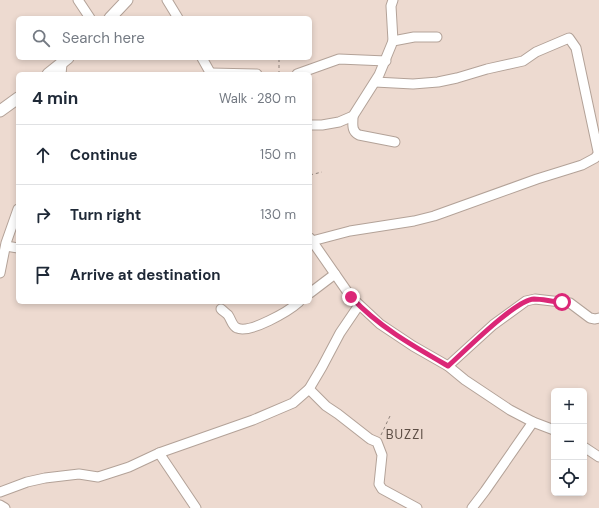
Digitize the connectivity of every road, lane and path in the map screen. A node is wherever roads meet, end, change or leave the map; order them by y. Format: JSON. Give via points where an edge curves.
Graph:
{"nodes":[{"id":1,"x":78,"y":0,"type":"edge"},
{"id":2,"x":126,"y":0,"type":"edge"},
{"id":3,"x":167,"y":0,"type":"edge"},
{"id":4,"x":393,"y":0,"type":"edge"},
{"id":5,"x":89,"y":16,"type":"edge"},
{"id":6,"x":112,"y":16,"type":"edge"},
{"id":7,"x":177,"y":16,"type":"edge"},
{"id":8,"x":438,"y":37,"type":"dead end"},
{"id":9,"x":393,"y":41,"type":"junction"},
{"id":10,"x":203,"y":60,"type":"edge"},
{"id":11,"x":279,"y":60,"type":"edge"},
{"id":12,"x":386,"y":61,"type":"junction"},
{"id":13,"x":64,"y":65,"type":"edge"},
{"id":14,"x":52,"y":72,"type":"edge"},
{"id":15,"x":210,"y":72,"type":"edge"},
{"id":16,"x":279,"y":72,"type":"edge"},
{"id":17,"x":302,"y":72,"type":"edge"},
{"id":18,"x":375,"y":82,"type":"junction"},
{"id":19,"x":16,"y":100,"type":"edge"},
{"id":20,"x":0,"y":112,"type":"edge"},
{"id":21,"x":353,"y":116,"type":"junction"},
{"id":22,"x":312,"y":125,"type":"edge"},
{"id":23,"x":395,"y":142,"type":"dead end"},
{"id":24,"x":599,"y":154,"type":"edge"},
{"id":25,"x":322,"y":172,"type":"dead end"},
{"id":26,"x":312,"y":174,"type":"edge"},
{"id":27,"x":16,"y":215,"type":"edge"},
{"id":28,"x":312,"y":239,"type":"edge"},
{"id":29,"x":312,"y":240,"type":"edge"},
{"id":30,"x":6,"y":246,"type":"junction"},
{"id":31,"x":16,"y":248,"type":"edge"},
{"id":32,"x":0,"y":273,"type":"edge"},
{"id":33,"x":335,"y":274,"type":"junction"},
{"id":34,"x":312,"y":291,"type":"edge"},
{"id":35,"x":296,"y":304,"type":"edge"},
{"id":36,"x":359,"y":305,"type":"junction"},
{"id":37,"x":221,"y":309,"type":"dead end"},
{"id":38,"x":599,"y":318,"type":"edge"},
{"id":39,"x":448,"y":366,"type":"junction"},
{"id":40,"x":309,"y":389,"type":"junction"},
{"id":41,"x":390,"y":416,"type":"dead end"},
{"id":42,"x":533,"y":422,"type":"junction"},
{"id":43,"x":551,"y":429,"type":"edge"},
{"id":44,"x":377,"y":442,"type":"junction"},
{"id":45,"x":587,"y":449,"type":"edge"},
{"id":46,"x":159,"y":454,"type":"junction"},
{"id":47,"x":599,"y":457,"type":"edge"},
{"id":48,"x":0,"y":492,"type":"edge"},
{"id":49,"x":0,"y":505,"type":"edge"},
{"id":50,"x":5,"y":508,"type":"edge"},
{"id":51,"x":196,"y":508,"type":"edge"},
{"id":52,"x":417,"y":508,"type":"edge"},
{"id":53,"x":472,"y":508,"type":"edge"}],
"edges":[{"from":1,"to":5,"type":"street"},
{"from":2,"to":6,"type":"main road"},
{"from":3,"to":7,"type":"street"},
{"from":4,"to":9,"type":"street"},
{"from":8,"to":9,"type":"street","via":[[414,37]]},
{"from":9,"to":12,"type":"street"},
{"from":10,"to":15,"type":"street"},
{"from":11,"to":16,"type":"path"},
{"from":12,"to":17,"type":"street","via":[[338,59]]},
{"from":12,"to":18,"type":"street"},
{"from":13,"to":14,"type":"main road"},
{"from":18,"to":21,"type":"street"},
{"from":18,"to":24,"type":"street","via":[[413,84],[457,78],[523,61],[536,52],[569,38],[576,48]]},
{"from":19,"to":20,"type":"main road"},
{"from":21,"to":22,"type":"street","via":[[339,122]]},
{"from":21,"to":23,"type":"street","via":[[355,133]]},
{"from":24,"to":28,"type":"street","via":[[582,165],[434,216]]},
{"from":25,"to":26,"type":"path"},
{"from":27,"to":30,"type":"street"},
{"from":29,"to":33,"type":"street"},
{"from":30,"to":31,"type":"street"},
{"from":30,"to":32,"type":"street"},
{"from":33,"to":34,"type":"street"},
{"from":33,"to":36,"type":"street"},
{"from":35,"to":37,"type":"street","via":[[269,321],[238,329]]},
{"from":36,"to":39,"type":"street","via":[[393,333]]},
{"from":36,"to":40,"type":"street","via":[[340,333]]},
{"from":38,"to":39,"type":"street","via":[[590,318],[570,303],[535,299],[526,301],[493,324]]},
{"from":39,"to":42,"type":"street","via":[[510,410]]},
{"from":40,"to":44,"type":"street","via":[[326,406]]},
{"from":40,"to":46,"type":"street","via":[[293,404]]},
{"from":41,"to":44,"type":"path"},
{"from":42,"to":43,"type":"street"},
{"from":42,"to":53,"type":"street"},
{"from":44,"to":52,"type":"street","via":[[382,455],[380,486]]},
{"from":45,"to":47,"type":"street"},
{"from":46,"to":48,"type":"street","via":[[98,477],[67,475],[27,482]]},
{"from":46,"to":51,"type":"street"},
{"from":49,"to":50,"type":"street"}]}
